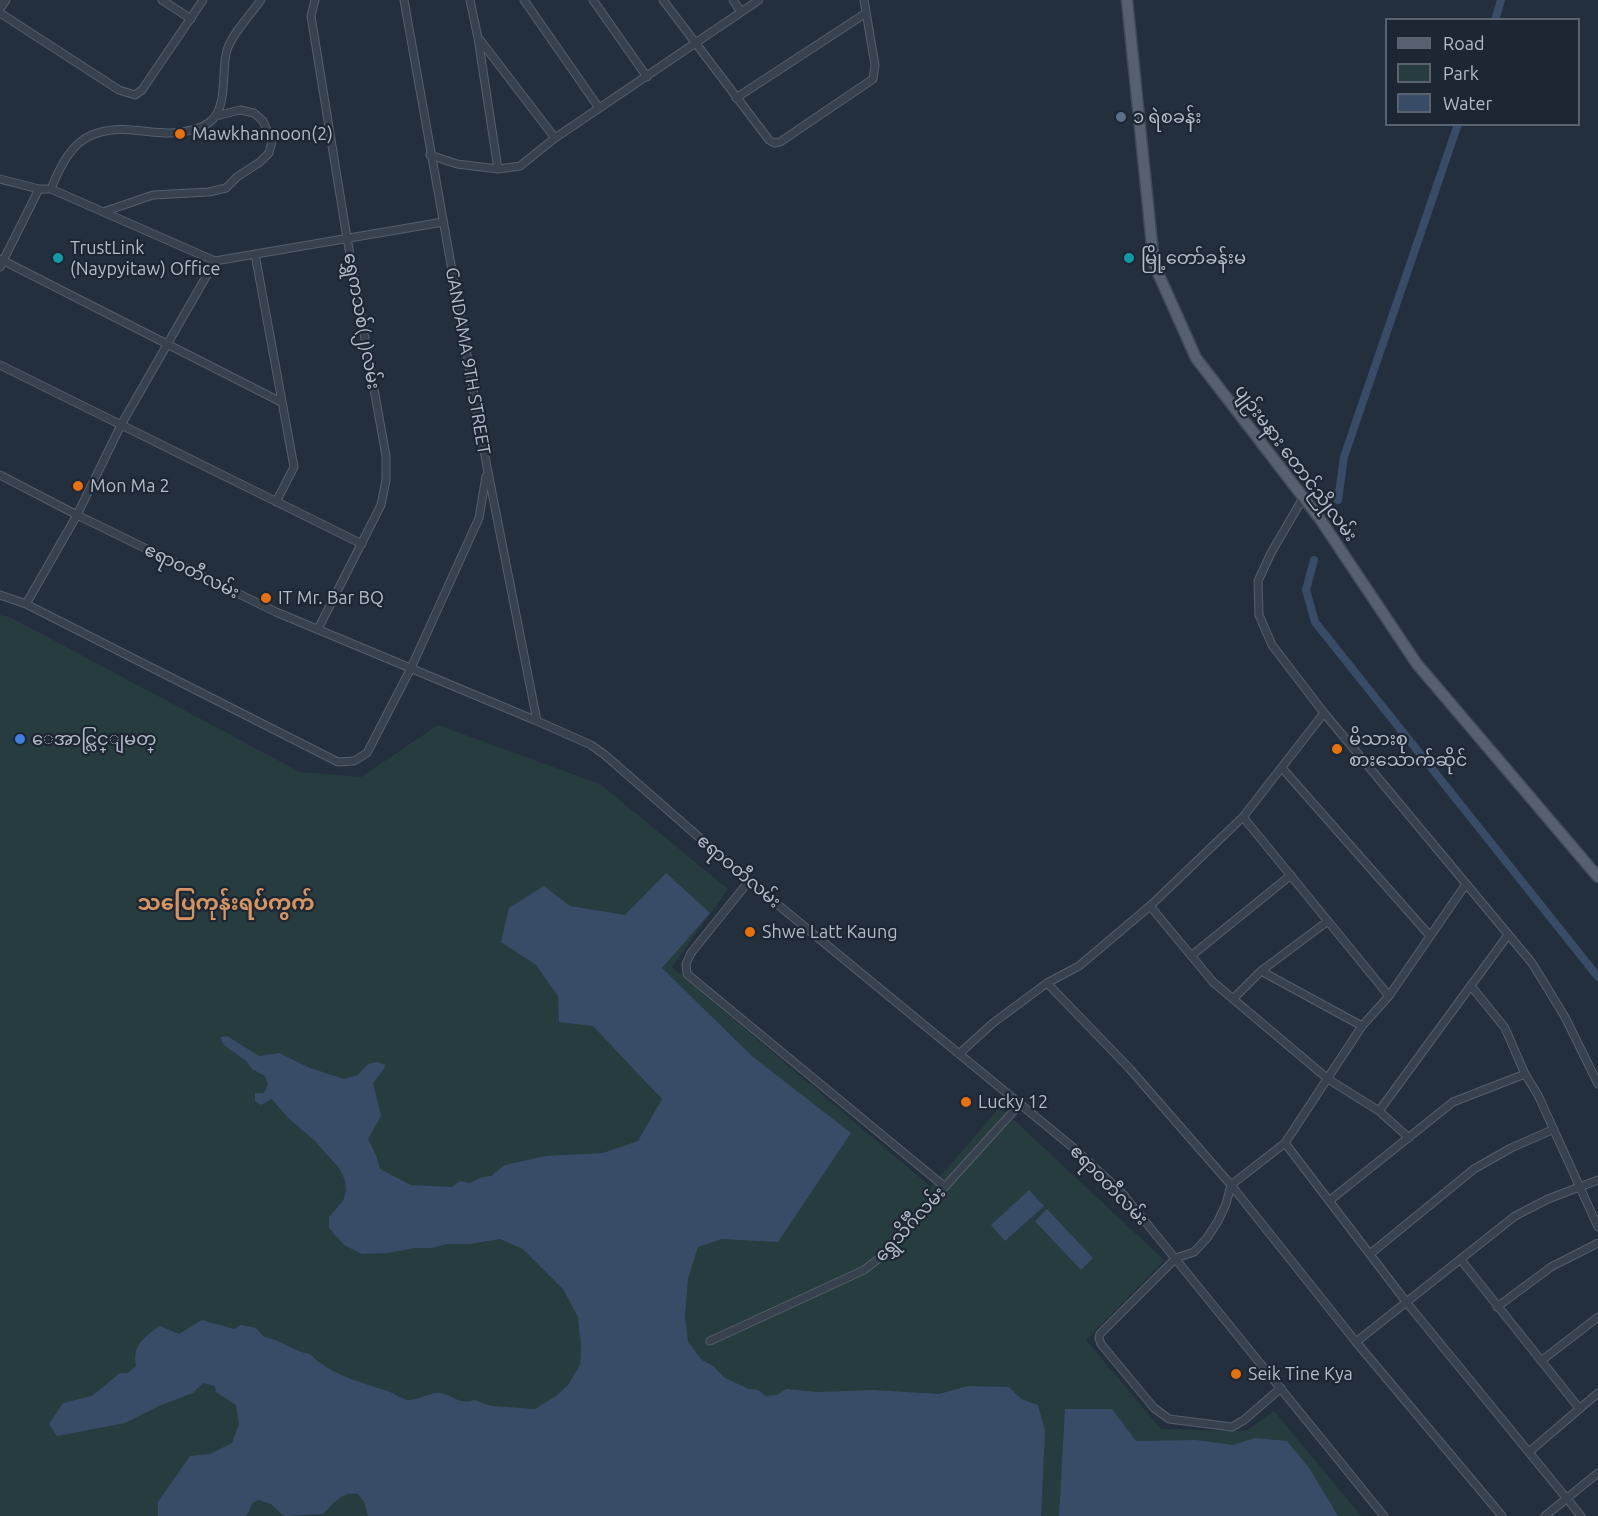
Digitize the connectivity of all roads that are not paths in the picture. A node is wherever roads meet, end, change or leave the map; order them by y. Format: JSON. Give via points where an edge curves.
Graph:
{"nodes":[{"id":1,"x":5,"y":0,"type":"edge"},
{"id":2,"x":162,"y":0,"type":"edge"},
{"id":3,"x":203,"y":0,"type":"edge"},
{"id":4,"x":261,"y":0,"type":"edge"},
{"id":5,"x":315,"y":0,"type":"edge"},
{"id":6,"x":404,"y":0,"type":"edge"},
{"id":7,"x":470,"y":0,"type":"edge"},
{"id":8,"x":524,"y":0,"type":"edge"},
{"id":9,"x":593,"y":0,"type":"edge"},
{"id":10,"x":663,"y":0,"type":"edge"},
{"id":11,"x":733,"y":0,"type":"edge"},
{"id":12,"x":759,"y":0,"type":"edge"},
{"id":13,"x":864,"y":0,"type":"edge"},
{"id":14,"x":1127,"y":0,"type":"edge"},
{"id":15,"x":0,"y":7,"type":"edge"},
{"id":16,"x":741,"y":12,"type":"junction"},
{"id":17,"x":0,"y":13,"type":"edge"},
{"id":18,"x":866,"y":13,"type":"junction"},
{"id":19,"x":190,"y":19,"type":"junction"},
{"id":20,"x":478,"y":38,"type":"junction"},
{"id":21,"x":694,"y":43,"type":"junction"},
{"id":22,"x":647,"y":77,"type":"junction"},
{"id":23,"x":736,"y":98,"type":"junction"},
{"id":24,"x":599,"y":108,"type":"junction"},
{"id":25,"x":216,"y":116,"type":"junction"},
{"id":26,"x":555,"y":138,"type":"junction"},
{"id":27,"x":430,"y":155,"type":"junction"},
{"id":28,"x":498,"y":169,"type":"junction"},
{"id":29,"x":0,"y":179,"type":"edge"},
{"id":30,"x":39,"y":189,"type":"junction"},
{"id":31,"x":51,"y":189,"type":"junction"},
{"id":32,"x":103,"y":212,"type":"junction"},
{"id":33,"x":443,"y":222,"type":"junction"},
{"id":34,"x":347,"y":238,"type":"junction"},
{"id":35,"x":255,"y":254,"type":"junction"},
{"id":36,"x":215,"y":261,"type":"junction"},
{"id":37,"x":1,"y":262,"type":"edge"},
{"id":38,"x":167,"y":345,"type":"junction"},
{"id":39,"x":0,"y":365,"type":"edge"},
{"id":40,"x":281,"y":402,"type":"junction"},
{"id":41,"x":121,"y":425,"type":"junction"},
{"id":42,"x":487,"y":467,"type":"junction"},
{"id":43,"x":0,"y":475,"type":"edge"},
{"id":44,"x":1303,"y":498,"type":"junction"},
{"id":45,"x":276,"y":502,"type":"junction"},
{"id":46,"x":77,"y":515,"type":"junction"},
{"id":47,"x":362,"y":544,"type":"junction"},
{"id":48,"x":0,"y":595,"type":"edge"},
{"id":49,"x":26,"y":604,"type":"junction"},
{"id":50,"x":318,"y":629,"type":"junction"},
{"id":51,"x":411,"y":668,"type":"junction"},
{"id":52,"x":1324,"y":712,"type":"junction"},
{"id":53,"x":537,"y":721,"type":"junction"},
{"id":54,"x":1282,"y":768,"type":"junction"},
{"id":55,"x":1244,"y":817,"type":"junction"},
{"id":56,"x":1291,"y":875,"type":"junction"},
{"id":57,"x":1598,"y":877,"type":"edge"},
{"id":58,"x":749,"y":881,"type":"junction"},
{"id":59,"x":1466,"y":884,"type":"junction"},
{"id":60,"x":1150,"y":906,"type":"junction"},
{"id":61,"x":1328,"y":921,"type":"junction"},
{"id":62,"x":1508,"y":935,"type":"junction"},
{"id":63,"x":1430,"y":936,"type":"junction"},
{"id":64,"x":1191,"y":956,"type":"junction"},
{"id":65,"x":1261,"y":971,"type":"junction"},
{"id":66,"x":1047,"y":983,"type":"junction"},
{"id":67,"x":1471,"y":986,"type":"junction"},
{"id":68,"x":1389,"y":996,"type":"junction"},
{"id":69,"x":1233,"y":999,"type":"junction"},
{"id":70,"x":1362,"y":1026,"type":"junction"},
{"id":71,"x":960,"y":1053,"type":"junction"},
{"id":72,"x":1525,"y":1074,"type":"junction"},
{"id":73,"x":1328,"y":1079,"type":"junction"},
{"id":74,"x":1598,"y":1084,"type":"edge"},
{"id":75,"x":1020,"y":1104,"type":"junction"},
{"id":76,"x":1379,"y":1111,"type":"junction"},
{"id":77,"x":1552,"y":1130,"type":"junction"},
{"id":78,"x":1409,"y":1138,"type":"junction"},
{"id":79,"x":1285,"y":1143,"type":"junction"},
{"id":80,"x":1598,"y":1180,"type":"edge"},
{"id":81,"x":1231,"y":1185,"type":"junction"},
{"id":82,"x":945,"y":1187,"type":"junction"},
{"id":83,"x":1580,"y":1188,"type":"junction"},
{"id":84,"x":1329,"y":1201,"type":"junction"},
{"id":85,"x":1598,"y":1227,"type":"edge"},
{"id":86,"x":1598,"y":1243,"type":"edge"},
{"id":87,"x":1370,"y":1254,"type":"junction"},
{"id":88,"x":1176,"y":1258,"type":"junction"},
{"id":89,"x":1461,"y":1260,"type":"junction"},
{"id":90,"x":1407,"y":1303,"type":"junction"},
{"id":91,"x":1497,"y":1307,"type":"junction"},
{"id":92,"x":1598,"y":1317,"type":"edge"},
{"id":93,"x":710,"y":1341,"type":"dead end"},
{"id":94,"x":1356,"y":1342,"type":"junction"},
{"id":95,"x":1542,"y":1361,"type":"junction"},
{"id":96,"x":1281,"y":1388,"type":"junction"},
{"id":97,"x":1598,"y":1393,"type":"edge"},
{"id":98,"x":1579,"y":1408,"type":"junction"},
{"id":99,"x":1529,"y":1452,"type":"junction"},
{"id":100,"x":1598,"y":1473,"type":"edge"},
{"id":101,"x":1567,"y":1498,"type":"junction"},
{"id":102,"x":1384,"y":1516,"type":"edge"},
{"id":103,"x":1502,"y":1516,"type":"edge"},
{"id":104,"x":1545,"y":1516,"type":"edge"},
{"id":105,"x":1581,"y":1516,"type":"edge"}],
"edges":[{"from":1,"to":15,"type":"street"},
{"from":2,"to":19,"type":"street"},
{"from":3,"to":19,"type":"street"},
{"from":4,"to":25,"type":"street","via":[[227,49],[223,92]]},
{"from":5,"to":34,"type":"street","name":"ရွှေကသစ်(၂)လမ်း","via":[[311,16]]},
{"from":6,"to":27,"type":"street","name":"GANDAMA 9TH STREET"},
{"from":7,"to":20,"type":"street"},
{"from":8,"to":24,"type":"street"},
{"from":9,"to":22,"type":"street"},
{"from":10,"to":21,"type":"street"},
{"from":11,"to":16,"type":"street"},
{"from":12,"to":16,"type":"street"},
{"from":13,"to":18,"type":"street"},
{"from":14,"to":44,"type":"main road","name":"ပျဉ်းမနား တောင်ညိုလမ်း","via":[[1154,264],[1196,358]]},
{"from":16,"to":21,"type":"street"},
{"from":17,"to":19,"type":"street","via":[[119,90],[135,95]]},
{"from":18,"to":23,"type":"street"},
{"from":18,"to":23,"type":"street","via":[[875,65],[873,78],[780,142],[769,140]]},
{"from":20,"to":26,"type":"street"},
{"from":20,"to":28,"type":"street"},
{"from":21,"to":22,"type":"street"},
{"from":21,"to":23,"type":"street"},
{"from":22,"to":24,"type":"street"},
{"from":24,"to":26,"type":"street"},
{"from":25,"to":31,"type":"street","via":[[194,130],[178,133],[115,129],[97,132],[69,151]]},
{"from":25,"to":32,"type":"street","via":[[240,110],[254,113],[263,121],[272,141],[269,153],[226,188],[153,195]]},
{"from":26,"to":28,"type":"street","via":[[520,166]]},
{"from":27,"to":28,"type":"street","via":[[457,164]]},
{"from":27,"to":33,"type":"street","name":"GANDAMA 9TH STREET"},
{"from":29,"to":30,"type":"street"},
{"from":30,"to":31,"type":"street"},
{"from":30,"to":37,"type":"street"},
{"from":31,"to":32,"type":"street"},
{"from":32,"to":36,"type":"street"},
{"from":33,"to":34,"type":"street"},
{"from":33,"to":42,"type":"street","name":"GANDAMA 9TH STREET"},
{"from":34,"to":35,"type":"street"},
{"from":34,"to":47,"type":"street","name":"ရွှေကသစ်(၂)လမ်း","via":[[386,456],[381,505]]},
{"from":35,"to":36,"type":"street"},
{"from":35,"to":40,"type":"street"},
{"from":36,"to":38,"type":"street"},
{"from":37,"to":38,"type":"street"},
{"from":38,"to":40,"type":"street"},
{"from":38,"to":41,"type":"street"},
{"from":39,"to":41,"type":"street"},
{"from":40,"to":45,"type":"street","via":[[294,467]]},
{"from":41,"to":45,"type":"street"},
{"from":41,"to":46,"type":"street"},
{"from":42,"to":51,"type":"street","via":[[479,518]]},
{"from":42,"to":53,"type":"street","name":"GANDAMA 9TH STREET"},
{"from":43,"to":46,"type":"street","name":"ဧရာဝတီလမ်း"},
{"from":44,"to":52,"type":"street","via":[[1258,581],[1259,615],[1272,645]]},
{"from":44,"to":57,"type":"main road","name":"ပျဉ်းမနား တောင်ညိုလမ်း","via":[[1417,664]]},
{"from":45,"to":47,"type":"street"},
{"from":46,"to":49,"type":"street"},
{"from":46,"to":50,"type":"street","name":"ဧရာဝတီလမ်း"},
{"from":47,"to":50,"type":"street","name":"ရွှေကသစ်(၂)လမ်း"},
{"from":48,"to":49,"type":"street"},
{"from":49,"to":51,"type":"street","via":[[338,762],[354,761],[367,753]]},
{"from":50,"to":51,"type":"street","name":"ဧရာဝတီလမ်း"},
{"from":51,"to":53,"type":"street","name":"ဧရာဝတီလမ်း"},
{"from":52,"to":54,"type":"street"},
{"from":52,"to":59,"type":"street"},
{"from":53,"to":58,"type":"street","name":"ဧရာဝတီလမ်း","via":[[605,755]]},
{"from":54,"to":55,"type":"street"},
{"from":54,"to":63,"type":"street"},
{"from":55,"to":56,"type":"street"},
{"from":55,"to":60,"type":"street"},
{"from":56,"to":61,"type":"street"},
{"from":56,"to":64,"type":"street"},
{"from":58,"to":71,"type":"street","name":"ဧရာဝတီလမ်း"},
{"from":58,"to":82,"type":"street","via":[[691,953],[687,974]]},
{"from":59,"to":62,"type":"street"},
{"from":59,"to":63,"type":"street"},
{"from":60,"to":64,"type":"street"},
{"from":60,"to":66,"type":"street","via":[[1079,966]]},
{"from":61,"to":65,"type":"street"},
{"from":61,"to":68,"type":"street"},
{"from":62,"to":67,"type":"street"},
{"from":62,"to":74,"type":"street","via":[[1532,963],[1565,1017]]},
{"from":63,"to":68,"type":"street"},
{"from":64,"to":69,"type":"street"},
{"from":65,"to":69,"type":"street"},
{"from":65,"to":70,"type":"street"},
{"from":66,"to":71,"type":"street"},
{"from":66,"to":81,"type":"street","via":[[1129,1068]]},
{"from":67,"to":72,"type":"street","via":[[1505,1028]]},
{"from":67,"to":76,"type":"street"},
{"from":68,"to":70,"type":"street"},
{"from":69,"to":73,"type":"street"},
{"from":70,"to":73,"type":"street"},
{"from":71,"to":75,"type":"street","name":"ဧရာဝတီလမ်း"},
{"from":72,"to":77,"type":"street"},
{"from":72,"to":78,"type":"street","via":[[1453,1102]]},
{"from":73,"to":76,"type":"street"},
{"from":73,"to":79,"type":"street"},
{"from":75,"to":82,"type":"street","name":"ရွှေသိင်္ဂီလမ်း"},
{"from":75,"to":88,"type":"street","name":"ဧရာဝတီလမ်း","via":[[1122,1193]]},
{"from":76,"to":78,"type":"street"},
{"from":77,"to":83,"type":"street"},
{"from":77,"to":87,"type":"street","via":[[1474,1169]]},
{"from":78,"to":84,"type":"street"},
{"from":79,"to":81,"type":"street"},
{"from":79,"to":84,"type":"street"},
{"from":80,"to":83,"type":"street"},
{"from":81,"to":88,"type":"street","via":[[1226,1204],[1207,1238],[1194,1252]]},
{"from":81,"to":94,"type":"street"},
{"from":82,"to":93,"type":"street","name":"ရွှေသိင်္ဂီလမ်း","via":[[882,1256],[864,1270]]},
{"from":83,"to":85,"type":"street"},
{"from":83,"to":89,"type":"street","via":[[1515,1216]]},
{"from":84,"to":87,"type":"street"},
{"from":86,"to":91,"type":"street","via":[[1551,1267]]},
{"from":87,"to":90,"type":"street"},
{"from":88,"to":96,"type":"street","name":"ဧရာဝတီလမ်း"},
{"from":88,"to":96,"type":"street","via":[[1100,1334],[1101,1344],[1154,1408],[1169,1419],[1232,1427]]},
{"from":89,"to":90,"type":"street"},
{"from":89,"to":91,"type":"street"},
{"from":90,"to":94,"type":"street"},
{"from":90,"to":99,"type":"street"},
{"from":91,"to":95,"type":"street"},
{"from":92,"to":95,"type":"street"},
{"from":94,"to":103,"type":"street"},
{"from":95,"to":98,"type":"street"},
{"from":96,"to":102,"type":"street","name":"ဧရာဝတီလမ်း"},
{"from":97,"to":98,"type":"street"},
{"from":98,"to":99,"type":"street"},
{"from":99,"to":101,"type":"street"},
{"from":100,"to":101,"type":"street"},
{"from":101,"to":104,"type":"street"},
{"from":101,"to":105,"type":"street"}]}
